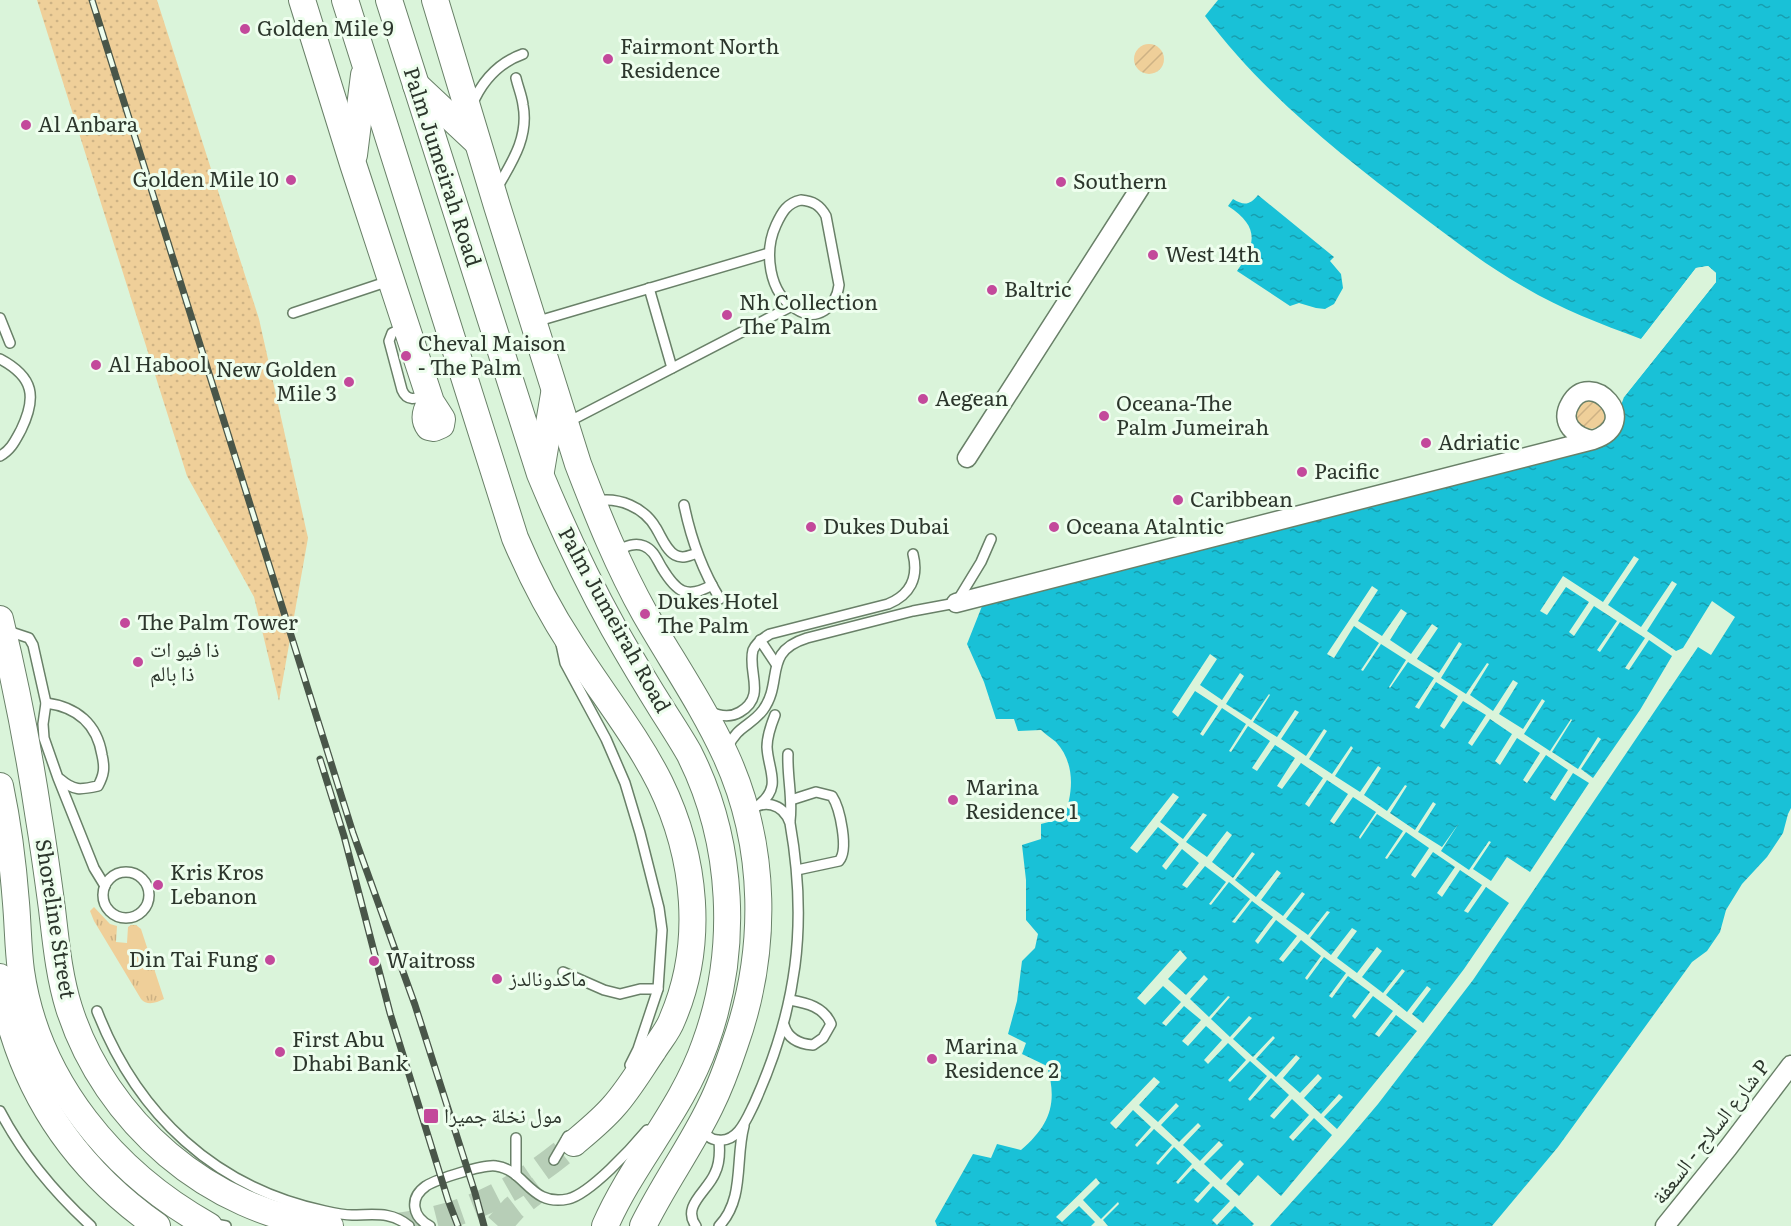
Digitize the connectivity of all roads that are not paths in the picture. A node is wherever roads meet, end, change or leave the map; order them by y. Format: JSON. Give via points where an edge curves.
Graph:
{"nodes":[{"id":1,"x":302,"y":0,"type":"edge"},
{"id":2,"x":345,"y":0,"type":"edge"},
{"id":3,"x":389,"y":0,"type":"edge"},
{"id":4,"x":435,"y":0,"type":"edge"},
{"id":5,"x":523,"y":54,"type":"dead end"},
{"id":6,"x":365,"y":66,"type":"junction"},
{"id":7,"x":516,"y":78,"type":"dead end"},
{"id":8,"x":415,"y":85,"type":"junction"},
{"id":9,"x":469,"y":113,"type":"junction"},
{"id":10,"x":477,"y":142,"type":"junction"},
{"id":11,"x":353,"y":164,"type":"junction"},
{"id":12,"x":1140,"y":188,"type":"dead end"},
{"id":13,"x":493,"y":196,"type":"junction"},
{"id":14,"x":769,"y":252,"type":"junction"},
{"id":15,"x":429,"y":268,"type":"junction"},
{"id":16,"x":390,"y":278,"type":"junction"},
{"id":17,"x":649,"y":288,"type":"junction"},
{"id":18,"x":792,"y":306,"type":"junction"},
{"id":19,"x":293,"y":311,"type":"dead end"},
{"id":20,"x":0,"y":318,"type":"edge"},
{"id":21,"x":534,"y":322,"type":"junction"},
{"id":22,"x":10,"y":344,"type":"dead end"},
{"id":23,"x":0,"y":359,"type":"edge"},
{"id":24,"x":672,"y":368,"type":"junction"},
{"id":25,"x":555,"y":389,"type":"junction"},
{"id":26,"x":430,"y":398,"type":"dead end"},
{"id":27,"x":566,"y":423,"type":"junction"},
{"id":28,"x":1593,"y":440,"type":"dead end"},
{"id":29,"x":0,"y":456,"type":"edge"},
{"id":30,"x":966,"y":458,"type":"dead end"},
{"id":31,"x":540,"y":474,"type":"junction"},
{"id":32,"x":592,"y":501,"type":"junction"},
{"id":33,"x":684,"y":505,"type":"dead end"},
{"id":34,"x":991,"y":539,"type":"dead end"},
{"id":35,"x":614,"y":552,"type":"junction"},
{"id":36,"x":697,"y":553,"type":"junction"},
{"id":37,"x":913,"y":554,"type":"dead end"},
{"id":38,"x":712,"y":585,"type":"junction"},
{"id":39,"x":720,"y":599,"type":"dead end"},
{"id":40,"x":956,"y":603,"type":"junction"},
{"id":41,"x":556,"y":621,"type":"junction"},
{"id":42,"x":1,"y":625,"type":"edge"},
{"id":43,"x":760,"y":640,"type":"junction"},
{"id":44,"x":776,"y":664,"type":"junction"},
{"id":45,"x":46,"y":703,"type":"junction"},
{"id":46,"x":700,"y":706,"type":"junction"},
{"id":47,"x":776,"y":715,"type":"dead end"},
{"id":48,"x":726,"y":754,"type":"junction"},
{"id":49,"x":788,"y":754,"type":"dead end"},
{"id":50,"x":58,"y":778,"type":"junction"},
{"id":51,"x":0,"y":786,"type":"edge"},
{"id":52,"x":791,"y":800,"type":"junction"},
{"id":53,"x":754,"y":809,"type":"junction"},
{"id":54,"x":790,"y":823,"type":"junction"},
{"id":55,"x":797,"y":870,"type":"junction"},
{"id":56,"x":105,"y":886,"type":"junction"},
{"id":57,"x":563,"y":972,"type":"dead end"},
{"id":58,"x":1,"y":986,"type":"edge"},
{"id":59,"x":658,"y":989,"type":"junction"},
{"id":60,"x":790,"y":1000,"type":"junction"},
{"id":61,"x":97,"y":1011,"type":"dead end"},
{"id":62,"x":784,"y":1025,"type":"junction"},
{"id":63,"x":1791,"y":1065,"type":"edge"},
{"id":64,"x":726,"y":1068,"type":"junction"},
{"id":65,"x":627,"y":1070,"type":"dead end"},
{"id":66,"x":684,"y":1092,"type":"junction"},
{"id":67,"x":1,"y":1114,"type":"edge"},
{"id":68,"x":744,"y":1124,"type":"junction"},
{"id":69,"x":710,"y":1132,"type":"junction"},
{"id":70,"x":516,"y":1138,"type":"dead end"},
{"id":71,"x":580,"y":1140,"type":"joint"},
{"id":72,"x":554,"y":1160,"type":"dead end"},
{"id":73,"x":516,"y":1175,"type":"junction"},
{"id":74,"x":415,"y":1207,"type":"junction"},
{"id":75,"x":213,"y":1225,"type":"edge"},
{"id":76,"x":90,"y":1226,"type":"edge"},
{"id":77,"x":157,"y":1226,"type":"edge"},
{"id":78,"x":330,"y":1226,"type":"edge"},
{"id":79,"x":409,"y":1226,"type":"edge"},
{"id":80,"x":430,"y":1226,"type":"edge"},
{"id":81,"x":605,"y":1226,"type":"edge"},
{"id":82,"x":625,"y":1226,"type":"edge"},
{"id":83,"x":643,"y":1226,"type":"edge"},
{"id":84,"x":696,"y":1226,"type":"edge"},
{"id":85,"x":719,"y":1226,"type":"edge"},
{"id":86,"x":1665,"y":1226,"type":"edge"}],
"edges":[{"from":1,"to":11,"type":"main road"},
{"from":2,"to":6,"type":"main road","name":"Palm Jumeirah Road"},
{"from":3,"to":8,"type":"main road","name":"Palm Jumeirah Road"},
{"from":4,"to":9,"type":"main road"},
{"from":5,"to":9,"type":"lane","via":[[492,72]]},
{"from":6,"to":11,"type":"main road"},
{"from":6,"to":15,"type":"main road","name":"Palm Jumeirah Road"},
{"from":7,"to":13,"type":"lane","via":[[523,106],[523,134]]},
{"from":8,"to":10,"type":"main road"},
{"from":8,"to":31,"type":"main road","name":"Palm Jumeirah Road"},
{"from":9,"to":10,"type":"main road"},
{"from":10,"to":13,"type":"main road"},
{"from":11,"to":16,"type":"main road"},
{"from":12,"to":30,"type":"street"},
{"from":13,"to":21,"type":"main road"},
{"from":14,"to":17,"type":"lane"},
{"from":14,"to":18,"type":"lane","via":[[776,284]]},
{"from":14,"to":18,"type":"lane","via":[[773,231],[787,206],[809,200],[822,209],[838,296],[824,311],[815,314]]},
{"from":15,"to":16,"type":"main road"},
{"from":15,"to":41,"type":"main road","name":"Palm Jumeirah Road","via":[[508,518],[527,566]]},
{"from":16,"to":19,"type":"lane"},
{"from":16,"to":26,"type":"main road"},
{"from":17,"to":21,"type":"lane"},
{"from":17,"to":24,"type":"lane"},
{"from":18,"to":24,"type":"lane"},
{"from":20,"to":22,"type":"lane"},
{"from":21,"to":25,"type":"main road"},
{"from":23,"to":29,"type":"lane","via":[[21,373],[31,399],[14,444]]},
{"from":24,"to":27,"type":"lane"},
{"from":25,"to":27,"type":"main road"},
{"from":25,"to":31,"type":"main road"},
{"from":27,"to":32,"type":"main road"},
{"from":28,"to":40,"type":"street"},
{"from":31,"to":66,"type":"main road","name":"Palm Jumeirah Road","via":[[608,616],[688,752],[716,829],[726,891],[724,963],[706,1042]]},
{"from":32,"to":35,"type":"main road"},
{"from":32,"to":36,"type":"lane","via":[[613,500],[632,506],[654,524],[671,552],[680,557]]},
{"from":33,"to":36,"type":"lane"},
{"from":34,"to":40,"type":"lane"},
{"from":35,"to":38,"type":"lane","via":[[630,545],[644,546],[687,593],[698,593]]},
{"from":35,"to":46,"type":"main road"},
{"from":36,"to":38,"type":"lane"},
{"from":37,"to":43,"type":"lane","via":[[916,565],[912,585],[898,600],[776,632]]},
{"from":38,"to":39,"type":"lane"},
{"from":40,"to":44,"type":"lane","via":[[797,641]]},
{"from":41,"to":59,"type":"lane","via":[[565,663],[625,783],[654,882],[662,930]]},
{"from":41,"to":71,"type":"main road","name":"Palm Jumeirah Road","via":[[645,757],[672,811],[689,869],[693,900],[690,963],[672,1023],[618,1101]]},
{"from":42,"to":45,"type":"lane","via":[[29,638]]},
{"from":42,"to":78,"type":"main road","name":"Shoreline Street","via":[[35,792],[63,984],[92,1061],[128,1115],[182,1166],[245,1204],[292,1220]]},
{"from":43,"to":44,"type":"lane"},
{"from":43,"to":46,"type":"lane","via":[[753,651],[755,687],[749,704],[742,711],[725,716]]},
{"from":44,"to":48,"type":"lane","via":[[769,701],[732,738]]},
{"from":45,"to":50,"type":"lane","via":[[44,738]]},
{"from":45,"to":50,"type":"lane","via":[[62,705],[82,717],[97,734],[104,764],[104,776],[98,786],[70,788]]},
{"from":46,"to":48,"type":"main road"},
{"from":47,"to":53,"type":"lane","via":[[767,746],[773,785],[771,793]]},
{"from":48,"to":53,"type":"main road"},
{"from":49,"to":52,"type":"lane"},
{"from":50,"to":56,"type":"lane"},
{"from":51,"to":75,"type":"main road","name":"Shoreline Street","via":[[13,867],[22,973],[44,1052],[70,1101],[124,1164],[173,1203]]},
{"from":52,"to":54,"type":"lane"},
{"from":52,"to":55,"type":"lane","via":[[816,792],[832,796],[844,847],[839,861]]},
{"from":53,"to":54,"type":"lane","via":[[776,805]]},
{"from":53,"to":64,"type":"main road","via":[[757,943],[743,1019]]},
{"from":54,"to":55,"type":"lane"},
{"from":55,"to":60,"type":"lane","via":[[798,935]]},
{"from":56,"to":56,"type":"lane","via":[[104,902],[113,915],[137,916],[148,905],[147,884],[136,874],[115,875]]},
{"from":57,"to":59,"type":"lane","via":[[620,994]]},
{"from":58,"to":77,"type":"main road","via":[[13,1046],[57,1127],[116,1194]]},
{"from":59,"to":65,"type":"lane"},
{"from":60,"to":62,"type":"lane"},
{"from":60,"to":62,"type":"lane","via":[[810,1004],[823,1012],[831,1024],[823,1038],[813,1045],[791,1038]]},
{"from":61,"to":79,"type":"lane","via":[[115,1053],[139,1092],[168,1126],[203,1156],[241,1181],[283,1199],[349,1215],[391,1215]]},
{"from":62,"to":68,"type":"lane","via":[[768,1073]]},
{"from":63,"to":86,"type":"street","name":"شارع السلاج - السعفة P"},
{"from":64,"to":69,"type":"main road","via":[[711,1106]]},
{"from":64,"to":82,"type":"main road","via":[[651,1179]]},
{"from":66,"to":73,"type":"lane","via":[[622,1158],[580,1194],[556,1200],[544,1198]]},
{"from":66,"to":81,"type":"main road","name":"Palm Jumeirah Road","via":[[623,1189]]},
{"from":67,"to":76,"type":"lane","via":[[36,1167]]},
{"from":68,"to":69,"type":"lane","via":[[732,1138]]},
{"from":68,"to":85,"type":"lane","via":[[737,1189]]},
{"from":69,"to":83,"type":"main road"},
{"from":69,"to":84,"type":"lane","via":[[720,1153],[714,1176],[690,1214]]},
{"from":70,"to":73,"type":"lane"},
{"from":71,"to":72,"type":"lane","via":[[570,1135]]},
{"from":73,"to":74,"type":"lane","via":[[494,1166],[472,1170],[428,1185]]},
{"from":74,"to":79,"type":"lane"},
{"from":74,"to":80,"type":"lane","via":[[420,1220]]}]}
